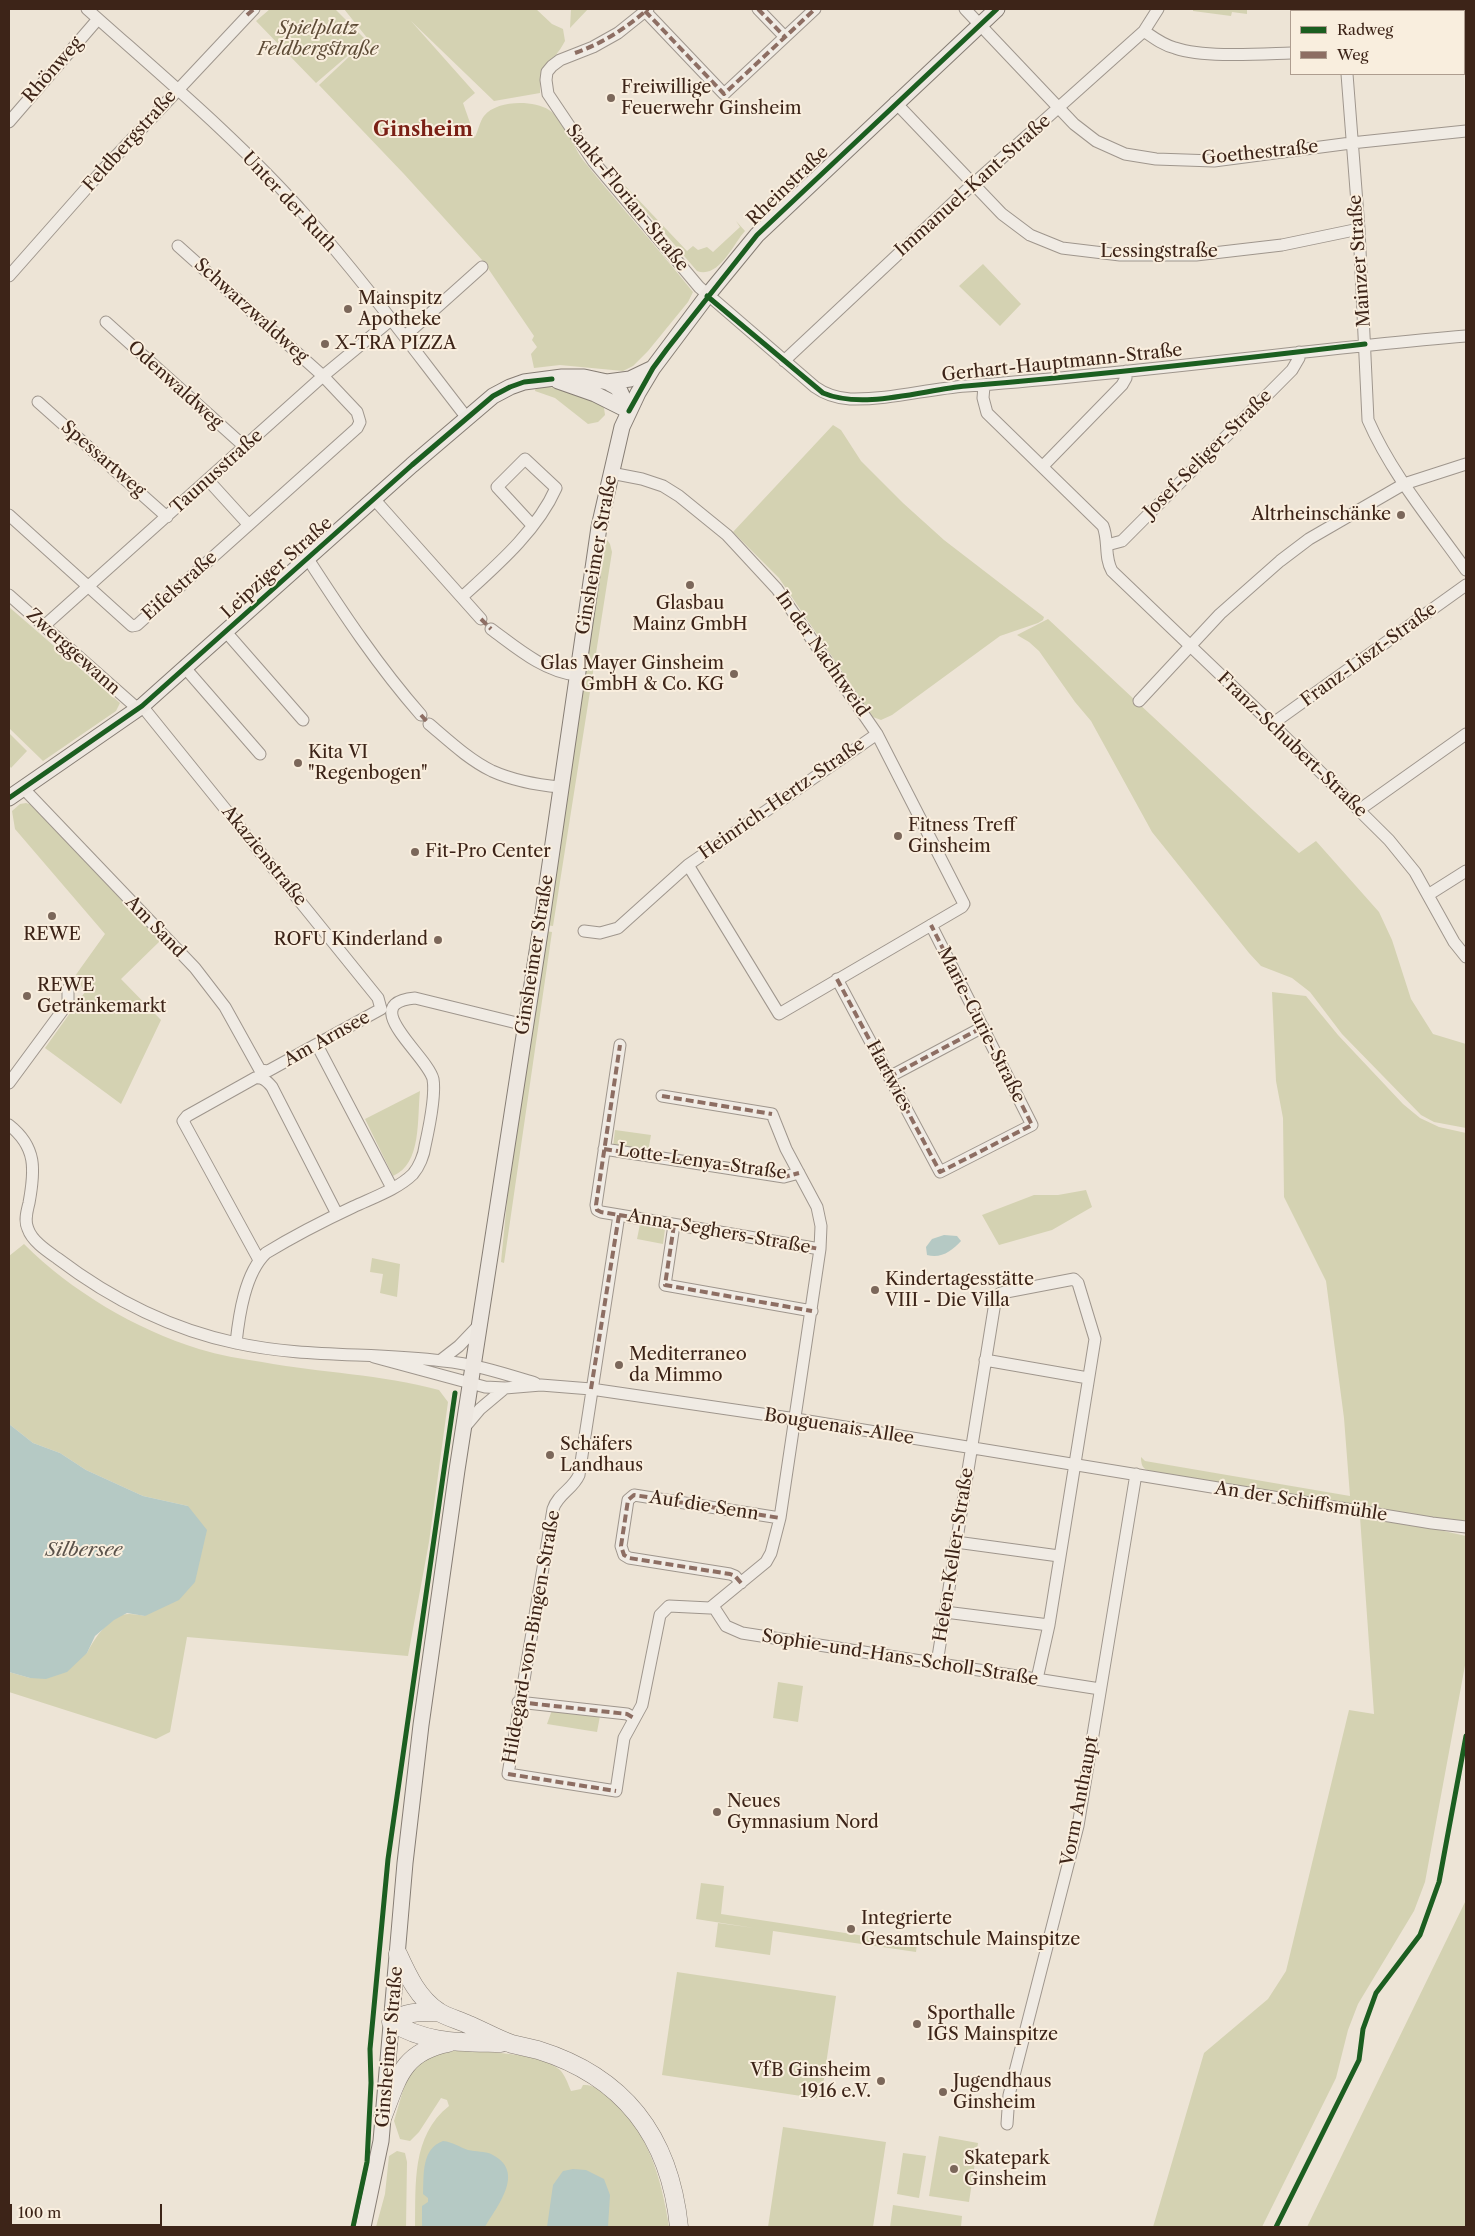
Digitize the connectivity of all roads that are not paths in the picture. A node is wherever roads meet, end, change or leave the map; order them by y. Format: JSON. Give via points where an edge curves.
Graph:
{"nodes":[{"id":1,"x":87,"y":9,"type":"edge"},
{"id":2,"x":254,"y":9,"type":"edge"},
{"id":3,"x":758,"y":9,"type":"edge"},
{"id":4,"x":815,"y":9,"type":"edge"},
{"id":5,"x":965,"y":9,"type":"edge"},
{"id":6,"x":996,"y":9,"type":"edge"},
{"id":7,"x":1158,"y":9,"type":"edge"},
{"id":8,"x":646,"y":10,"type":"edge"},
{"id":9,"x":98,"y":18,"type":"junction"},
{"id":10,"x":980,"y":25,"type":"junction"},
{"id":11,"x":1144,"y":31,"type":"junction"},
{"id":12,"x":785,"y":37,"type":"junction"},
{"id":13,"x":1290,"y":52,"type":"edge"},
{"id":14,"x":1347,"y":75,"type":"edge"},
{"id":15,"x":177,"y":88,"type":"junction"},
{"id":16,"x":895,"y":102,"type":"junction"},
{"id":17,"x":1059,"y":108,"type":"junction"},
{"id":18,"x":9,"y":122,"type":"edge"},
{"id":19,"x":1466,"y":131,"type":"edge"},
{"id":20,"x":1351,"y":143,"type":"junction"},
{"id":21,"x":973,"y":184,"type":"junction"},
{"id":22,"x":1359,"y":229,"type":"junction"},
{"id":23,"x":178,"y":246,"type":"dead end"},
{"id":24,"x":482,"y":267,"type":"dead end"},
{"id":25,"x":9,"y":276,"type":"edge"},
{"id":26,"x":707,"y":296,"type":"junction"},
{"id":27,"x":392,"y":319,"type":"junction"},
{"id":28,"x":106,"y":322,"type":"dead end"},
{"id":29,"x":405,"y":336,"type":"junction"},
{"id":30,"x":1466,"y":336,"type":"edge"},
{"id":31,"x":1365,"y":344,"type":"junction"},
{"id":32,"x":1299,"y":352,"type":"junction"},
{"id":33,"x":784,"y":361,"type":"junction"},
{"id":34,"x":653,"y":368,"type":"junction"},
{"id":35,"x":1126,"y":371,"type":"junction"},
{"id":36,"x":324,"y":376,"type":"junction"},
{"id":37,"x":552,"y":379,"type":"junction"},
{"id":38,"x":607,"y":382,"type":"junction"},
{"id":39,"x":984,"y":386,"type":"junction"},
{"id":40,"x":38,"y":402,"type":"dead end"},
{"id":41,"x":629,"y":411,"type":"junction"},
{"id":42,"x":467,"y":418,"type":"junction"},
{"id":43,"x":245,"y":447,"type":"junction"},
{"id":44,"x":1466,"y":464,"type":"edge"},
{"id":45,"x":1043,"y":466,"type":"junction"},
{"id":46,"x":611,"y":473,"type":"junction"},
{"id":47,"x":208,"y":480,"type":"junction"},
{"id":48,"x":1404,"y":484,"type":"junction"},
{"id":49,"x":374,"y":499,"type":"junction"},
{"id":50,"x":9,"y":515,"type":"edge"},
{"id":51,"x":167,"y":517,"type":"junction"},
{"id":52,"x":248,"y":524,"type":"junction"},
{"id":53,"x":532,"y":525,"type":"junction"},
{"id":54,"x":1107,"y":545,"type":"junction"},
{"id":55,"x":308,"y":559,"type":"junction"},
{"id":56,"x":1466,"y":570,"type":"edge"},
{"id":57,"x":1466,"y":585,"type":"edge"},
{"id":58,"x":89,"y":586,"type":"junction"},
{"id":59,"x":9,"y":595,"type":"edge"},
{"id":60,"x":462,"y":597,"type":"junction"},
{"id":61,"x":481,"y":619,"type":"dead end"},
{"id":62,"x":44,"y":626,"type":"junction"},
{"id":63,"x":491,"y":629,"type":"dead end"},
{"id":64,"x":226,"y":632,"type":"junction"},
{"id":65,"x":1190,"y":646,"type":"junction"},
{"id":66,"x":186,"y":669,"type":"junction"},
{"id":67,"x":576,"y":675,"type":"junction"},
{"id":68,"x":1139,"y":701,"type":"dead end"},
{"id":69,"x":140,"y":708,"type":"junction"},
{"id":70,"x":302,"y":720,"type":"dead end"},
{"id":71,"x":1272,"y":724,"type":"junction"},
{"id":72,"x":877,"y":734,"type":"junction"},
{"id":73,"x":1466,"y":734,"type":"edge"},
{"id":74,"x":260,"y":754,"type":"dead end"},
{"id":75,"x":22,"y":788,"type":"junction"},
{"id":76,"x":560,"y":788,"type":"junction"},
{"id":77,"x":9,"y":798,"type":"edge"},
{"id":78,"x":1359,"y":810,"type":"junction"},
{"id":79,"x":688,"y":865,"type":"junction"},
{"id":80,"x":1466,"y":870,"type":"edge"},
{"id":81,"x":1428,"y":894,"type":"junction"},
{"id":82,"x":931,"y":925,"type":"junction"},
{"id":83,"x":584,"y":931,"type":"dead end"},
{"id":84,"x":1466,"y":957,"type":"edge"},
{"id":85,"x":838,"y":980,"type":"junction"},
{"id":86,"x":68,"y":989,"type":"dead end"},
{"id":87,"x":386,"y":1010,"type":"junction"},
{"id":88,"x":525,"y":1025,"type":"junction"},
{"id":89,"x":983,"y":1027,"type":"junction"},
{"id":90,"x":317,"y":1045,"type":"junction"},
{"id":91,"x":620,"y":1045,"type":"dead end"},
{"id":92,"x":273,"y":1069,"type":"joint"},
{"id":93,"x":890,"y":1077,"type":"junction"},
{"id":94,"x":9,"y":1083,"type":"edge"},
{"id":95,"x":662,"y":1096,"type":"dead end"},
{"id":96,"x":9,"y":1125,"type":"edge"},
{"id":97,"x":604,"y":1149,"type":"junction"},
{"id":98,"x":940,"y":1172,"type":"joint"},
{"id":99,"x":799,"y":1173,"type":"junction"},
{"id":100,"x":392,"y":1188,"type":"junction"},
{"id":101,"x":337,"y":1214,"type":"junction"},
{"id":102,"x":619,"y":1215,"type":"junction"},
{"id":103,"x":674,"y":1224,"type":"junction"},
{"id":104,"x":820,"y":1249,"type":"junction"},
{"id":105,"x":259,"y":1260,"type":"junction"},
{"id":106,"x":812,"y":1311,"type":"junction"},
{"id":107,"x":480,"y":1324,"type":"junction"},
{"id":108,"x":236,"y":1343,"type":"junction"},
{"id":109,"x":374,"y":1357,"type":"junction"},
{"id":110,"x":440,"y":1360,"type":"junction"},
{"id":111,"x":985,"y":1360,"type":"junction"},
{"id":112,"x":474,"y":1366,"type":"junction"},
{"id":113,"x":1088,"y":1378,"type":"junction"},
{"id":114,"x":471,"y":1384,"type":"junction"},
{"id":115,"x":541,"y":1385,"type":"junction"},
{"id":116,"x":505,"y":1388,"type":"junction"},
{"id":117,"x":591,"y":1389,"type":"junction"},
{"id":118,"x":796,"y":1419,"type":"junction"},
{"id":119,"x":463,"y":1430,"type":"junction"},
{"id":120,"x":970,"y":1448,"type":"junction"},
{"id":121,"x":1073,"y":1464,"type":"junction"},
{"id":122,"x":1136,"y":1474,"type":"junction"},
{"id":123,"x":780,"y":1518,"type":"junction"},
{"id":124,"x":1466,"y":1527,"type":"edge"},
{"id":125,"x":956,"y":1542,"type":"junction"},
{"id":126,"x":1059,"y":1556,"type":"junction"},
{"id":127,"x":741,"y":1583,"type":"junction"},
{"id":128,"x":712,"y":1606,"type":"junction"},
{"id":129,"x":945,"y":1612,"type":"junction"},
{"id":130,"x":1049,"y":1625,"type":"junction"},
{"id":131,"x":937,"y":1663,"type":"junction"},
{"id":132,"x":1038,"y":1679,"type":"junction"},
{"id":133,"x":1100,"y":1689,"type":"junction"},
{"id":134,"x":518,"y":1702,"type":"junction"},
{"id":135,"x":634,"y":1718,"type":"junction"},
{"id":136,"x":398,"y":1954,"type":"junction"},
{"id":137,"x":440,"y":2012,"type":"junction"},
{"id":138,"x":392,"y":2022,"type":"junction"},
{"id":139,"x":455,"y":2042,"type":"junction"},
{"id":140,"x":511,"y":2043,"type":"junction"},
{"id":141,"x":383,"y":2116,"type":"junction"},
{"id":142,"x":1008,"y":2124,"type":"dead end"},
{"id":143,"x":363,"y":2227,"type":"edge"},
{"id":144,"x":680,"y":2227,"type":"edge"}],
"edges":[{"from":1,"to":9,"type":"street","name":"Unter der Ruth"},
{"from":2,"to":15,"type":"street","name":"Feldbergstraße"},
{"from":3,"to":12,"type":"street"},
{"from":4,"to":12,"type":"street"},
{"from":5,"to":10,"type":"street","name":"Goethestraße"},
{"from":6,"to":10,"type":"main road","name":"Rheinstraße"},
{"from":7,"to":11,"type":"street","name":"Immanuel-Kant-Straße"},
{"from":8,"to":12,"type":"street","via":[[724,94]]},
{"from":8,"to":26,"type":"street","name":"Sankt-Florian-Straße","via":[[618,33],[594,47],[560,60],[548,72],[548,94],[593,161]]},
{"from":9,"to":15,"type":"street","name":"Unter der Ruth"},
{"from":9,"to":18,"type":"street","name":"Rhönweg"},
{"from":10,"to":16,"type":"main road","name":"Rheinstraße"},
{"from":10,"to":17,"type":"street","name":"Goethestraße"},
{"from":11,"to":13,"type":"street","via":[[1172,48],[1186,51],[1252,55]]},
{"from":11,"to":17,"type":"street","name":"Immanuel-Kant-Straße"},
{"from":14,"to":20,"type":"street","name":"Mainzer Straße"},
{"from":15,"to":25,"type":"street","name":"Feldbergstraße"},
{"from":15,"to":27,"type":"street","name":"Unter der Ruth","via":[[302,211]]},
{"from":16,"to":21,"type":"street","name":"Lessingstraße"},
{"from":16,"to":26,"type":"main road","name":"Rheinstraße","via":[[757,235]]},
{"from":17,"to":20,"type":"street","name":"Goethestraße","via":[[1096,142],[1126,154],[1156,159],[1214,161]]},
{"from":17,"to":21,"type":"street","name":"Immanuel-Kant-Straße"},
{"from":19,"to":20,"type":"street","name":"Goethestraße"},
{"from":20,"to":22,"type":"street","name":"Mainzer Straße"},
{"from":21,"to":22,"type":"street","name":"Lessingstraße","via":[[1002,214],[1030,235],[1062,248],[1120,255],[1196,255],[1282,245]]},
{"from":21,"to":33,"type":"street","name":"Immanuel-Kant-Straße"},
{"from":22,"to":31,"type":"street","name":"Mainzer Straße"},
{"from":23,"to":36,"type":"street","name":"Schwarzwaldweg"},
{"from":24,"to":29,"type":"street"},
{"from":26,"to":33,"type":"street","name":"Gerhart-Hauptmann-Straße"},
{"from":26,"to":34,"type":"main road","name":"Rheinstraße"},
{"from":27,"to":29,"type":"street","name":"Unter der Ruth"},
{"from":27,"to":36,"type":"street","name":"Taunusstraße"},
{"from":28,"to":43,"type":"street","name":"Odenwaldweg"},
{"from":29,"to":42,"type":"street","name":"Unter der Ruth"},
{"from":30,"to":31,"type":"street","name":"Gerhart-Hauptmann-Straße"},
{"from":31,"to":32,"type":"street","name":"Gerhart-Hauptmann-Straße"},
{"from":31,"to":48,"type":"street","name":"Mainzer Straße","via":[[1368,420]]},
{"from":32,"to":35,"type":"street","name":"Gerhart-Hauptmann-Straße"},
{"from":32,"to":54,"type":"street","name":"Josef-Seliger-Straße","via":[[1292,370],[1122,541]]},
{"from":33,"to":39,"type":"street","name":"Gerhart-Hauptmann-Straße","via":[[823,393],[834,397],[874,398]]},
{"from":34,"to":38,"type":"main road","via":[[630,378]]},
{"from":34,"to":41,"type":"main road","name":"Rheinstraße"},
{"from":35,"to":39,"type":"street","name":"Gerhart-Hauptmann-Straße"},
{"from":35,"to":45,"type":"street","via":[[1122,385]]},
{"from":36,"to":43,"type":"street","name":"Taunusstraße"},
{"from":36,"to":52,"type":"street","name":"Eifelstraße","via":[[356,412],[360,422],[357,428]]},
{"from":37,"to":38,"type":"main road","name":"Leipziger Straße","via":[[571,376]]},
{"from":37,"to":41,"type":"main road","name":"Leipziger Straße","via":[[595,394]]},
{"from":37,"to":42,"type":"main road","name":"Leipziger Straße","via":[[510,387],[493,396]]},
{"from":38,"to":41,"type":"main road","via":[[620,391]]},
{"from":39,"to":45,"type":"street","name":"Franz-Schubert-Straße","via":[[987,413]]},
{"from":40,"to":51,"type":"street","name":"Spessartweg"},
{"from":41,"to":46,"type":"main road","name":"Ginsheimer Straße"},
{"from":42,"to":49,"type":"main road","name":"Leipziger Straße"},
{"from":43,"to":47,"type":"street","name":"Taunusstraße"},
{"from":44,"to":48,"type":"street"},
{"from":45,"to":54,"type":"street","name":"Franz-Schubert-Straße","via":[[1103,526]]},
{"from":46,"to":67,"type":"main road","name":"Ginsheimer Straße"},
{"from":46,"to":72,"type":"street","name":"In der Nachtweid","via":[[663,486],[727,535],[777,589]]},
{"from":47,"to":51,"type":"street","name":"Taunusstraße"},
{"from":47,"to":52,"type":"street"},
{"from":48,"to":56,"type":"street","name":"Mainzer Straße"},
{"from":48,"to":65,"type":"street","via":[[1309,539],[1220,614]]},
{"from":49,"to":55,"type":"main road","name":"Leipziger Straße"},
{"from":49,"to":60,"type":"street"},
{"from":50,"to":58,"type":"street"},
{"from":51,"to":58,"type":"street","name":"Taunusstraße"},
{"from":52,"to":58,"type":"street","name":"Eifelstraße","via":[[137,626],[132,626]]},
{"from":53,"to":53,"type":"street","via":[[551,501],[556,488],[525,459],[497,487]]},
{"from":53,"to":60,"type":"street","via":[[501,561]]},
{"from":54,"to":65,"type":"street","name":"Franz-Schubert-Straße","via":[[1107,561],[1112,571]]},
{"from":55,"to":64,"type":"main road","name":"Leipziger Straße"},
{"from":55,"to":76,"type":"street","via":[[352,627],[398,690],[425,720],[457,748],[492,771]]},
{"from":57,"to":71,"type":"street","name":"Franz-Liszt-Straße"},
{"from":58,"to":62,"type":"street","name":"Taunusstraße"},
{"from":59,"to":62,"type":"street","name":"Zwerggewann"},
{"from":60,"to":61,"type":"street"},
{"from":62,"to":69,"type":"street","name":"Zwerggewann"},
{"from":63,"to":67,"type":"street","via":[[531,658],[553,669]]},
{"from":64,"to":66,"type":"main road","name":"Leipziger Straße"},
{"from":64,"to":70,"type":"street"},
{"from":65,"to":68,"type":"street"},
{"from":65,"to":71,"type":"street","name":"Franz-Schubert-Straße"},
{"from":66,"to":69,"type":"main road","name":"Leipziger Straße"},
{"from":66,"to":74,"type":"street"},
{"from":67,"to":76,"type":"main road","name":"Ginsheimer Straße"},
{"from":69,"to":75,"type":"main road","name":"Leipziger Straße"},
{"from":69,"to":87,"type":"street","name":"Akazienstraße"},
{"from":71,"to":78,"type":"street","name":"Franz-Schubert-Straße"},
{"from":72,"to":79,"type":"street","name":"Heinrich-Hertz-Straße"},
{"from":72,"to":82,"type":"street","name":"In der Nachtweid","via":[[964,904]]},
{"from":73,"to":78,"type":"street"},
{"from":75,"to":77,"type":"main road","name":"Leipziger Straße"},
{"from":75,"to":92,"type":"street","name":"Am Sand","via":[[195,968],[225,1007],[257,1067],[264,1071]]},
{"from":76,"to":88,"type":"main road","name":"Ginsheimer Straße"},
{"from":78,"to":81,"type":"street","name":"Franz-Schubert-Straße","via":[[1389,840]]},
{"from":79,"to":83,"type":"street","name":"Heinrich-Hertz-Straße","via":[[618,928],[600,933]]},
{"from":79,"to":85,"type":"street","name":"Heinrich-Hertz-Straße","via":[[779,1014]]},
{"from":80,"to":81,"type":"street"},
{"from":81,"to":84,"type":"street","name":"Franz-Schubert-Straße","via":[[1454,942]]},
{"from":82,"to":85,"type":"street"},
{"from":82,"to":89,"type":"street","name":"Marie-Curie-Straße"},
{"from":85,"to":93,"type":"street","name":"Hartwies"},
{"from":86,"to":94,"type":"street","via":[[68,1003]]},
{"from":87,"to":88,"type":"street","via":[[414,998]]},
{"from":87,"to":90,"type":"street","name":"Am Arnsee"},
{"from":87,"to":100,"type":"street","name":"Akazienstraße","via":[[423,1060],[434,1089],[425,1149],[419,1164],[412,1174]]},
{"from":88,"to":107,"type":"main road","name":"Ginsheimer Straße"},
{"from":89,"to":93,"type":"street"},
{"from":89,"to":98,"type":"street","name":"Marie-Curie-Straße","via":[[1032,1125]]},
{"from":90,"to":92,"type":"street","name":"Am Arnsee"},
{"from":90,"to":100,"type":"street"},
{"from":91,"to":97,"type":"street"},
{"from":93,"to":98,"type":"street","name":"Hartwies"},
{"from":95,"to":99,"type":"street","via":[[772,1114]]},
{"from":96,"to":108,"type":"street","via":[[23,1138],[31,1153],[32,1188],[26,1222],[29,1232],[39,1243],[84,1278],[150,1316],[176,1327]]},
{"from":97,"to":99,"type":"street","name":"Lotte-Lenya-Straße","via":[[784,1177]]},
{"from":97,"to":102,"type":"street","name":"Anna-Seghers-Straße","via":[[597,1210]]},
{"from":99,"to":104,"type":"street","via":[[818,1207]]},
{"from":100,"to":101,"type":"street","name":"Akazienstraße"},
{"from":101,"to":105,"type":"street","name":"Akazienstraße"},
{"from":101,"to":105,"type":"street","via":[[272,1087],[261,1078],[255,1078],[187,1116],[183,1121]]},
{"from":102,"to":103,"type":"street","name":"Anna-Seghers-Straße"},
{"from":102,"to":117,"type":"street","name":"Hildegard-von-Bingen-Straße"},
{"from":103,"to":104,"type":"street","name":"Anna-Seghers-Straße"},
{"from":103,"to":106,"type":"street","via":[[665,1285]]},
{"from":104,"to":106,"type":"street"},
{"from":105,"to":108,"type":"street","via":[[250,1275]]},
{"from":106,"to":118,"type":"street"},
{"from":107,"to":110,"type":"street"},
{"from":107,"to":112,"type":"main road","name":"Ginsheimer Straße"},
{"from":108,"to":109,"type":"street","via":[[280,1350]]},
{"from":109,"to":110,"type":"street","name":"Bouguenais-Allee"},
{"from":109,"to":114,"type":"street","name":"Bouguenais-Allee"},
{"from":110,"to":112,"type":"street","name":"Bouguenais-Allee"},
{"from":111,"to":113,"type":"street"},
{"from":111,"to":113,"type":"street","name":"Helen-Keller-Straße","via":[[996,1296],[1074,1279],[1095,1339]]},
{"from":111,"to":120,"type":"street","name":"Helen-Keller-Straße"},
{"from":112,"to":114,"type":"main road","name":"Ginsheimer Straße"},
{"from":112,"to":115,"type":"street","name":"Bouguenais-Allee"},
{"from":113,"to":121,"type":"street"},
{"from":114,"to":116,"type":"street","name":"Bouguenais-Allee"},
{"from":114,"to":119,"type":"main road","name":"Ginsheimer Straße"},
{"from":115,"to":116,"type":"street","name":"Bouguenais-Allee"},
{"from":115,"to":117,"type":"street","name":"Bouguenais-Allee"},
{"from":116,"to":119,"type":"street","via":[[480,1409]]},
{"from":117,"to":118,"type":"street","name":"Bouguenais-Allee"},
{"from":117,"to":134,"type":"street","name":"Hildegard-von-Bingen-Straße","via":[[578,1475],[573,1486],[558,1498],[552,1509]]},
{"from":118,"to":120,"type":"street","name":"Bouguenais-Allee"},
{"from":118,"to":123,"type":"street"},
{"from":119,"to":136,"type":"main road","name":"Ginsheimer Straße","via":[[421,1725]]},
{"from":120,"to":121,"type":"street","name":"Bouguenais-Allee"},
{"from":120,"to":125,"type":"street","name":"Helen-Keller-Straße"},
{"from":121,"to":122,"type":"street","name":"Bouguenais-Allee"},
{"from":121,"to":126,"type":"street"},
{"from":122,"to":124,"type":"street","name":"An der Schiffsmühle"},
{"from":122,"to":133,"type":"street","name":"Vorm Anthaupt"},
{"from":123,"to":127,"type":"street","via":[[766,1562]]},
{"from":123,"to":127,"type":"street","name":"Auf die Senn","via":[[634,1495],[628,1500],[621,1546],[624,1555],[730,1574]]},
{"from":125,"to":126,"type":"street"},
{"from":125,"to":129,"type":"street","name":"Helen-Keller-Straße"},
{"from":126,"to":130,"type":"street"},
{"from":127,"to":128,"type":"street"},
{"from":128,"to":131,"type":"street","name":"Sophie-und-Hans-Scholl-Straße","via":[[726,1626],[742,1633]]},
{"from":128,"to":135,"type":"street","via":[[706,1609],[669,1606],[660,1615],[642,1705]]},
{"from":129,"to":130,"type":"street"},
{"from":129,"to":131,"type":"street","name":"Helen-Keller-Straße"},
{"from":130,"to":132,"type":"street"},
{"from":131,"to":132,"type":"street","name":"Sophie-und-Hans-Scholl-Straße"},
{"from":132,"to":133,"type":"street","name":"Sophie-und-Hans-Scholl-Straße"},
{"from":133,"to":142,"type":"street","name":"Vorm Anthaupt","via":[[1078,1826],[1009,2095]]},
{"from":134,"to":135,"type":"street","via":[[627,1714]]},
{"from":134,"to":135,"type":"street","name":"Hildegard-von-Bingen-Straße","via":[[508,1774],[616,1791],[624,1738]]},
{"from":136,"to":137,"type":"highway","via":[[414,1987]]},
{"from":136,"to":138,"type":"main road","name":"Ginsheimer Straße"},
{"from":137,"to":138,"type":"highway","via":[[412,2012]]},
{"from":137,"to":140,"type":"highway"},
{"from":138,"to":139,"type":"highway","via":[[419,2036]]},
{"from":138,"to":141,"type":"main road","name":"Ginsheimer Straße"},
{"from":139,"to":140,"type":"highway"},
{"from":139,"to":141,"type":"highway","via":[[422,2051],[409,2060],[400,2073]]},
{"from":140,"to":144,"type":"highway","via":[[580,2067],[617,2092],[632,2107],[657,2144],[666,2164]]},
{"from":141,"to":143,"type":"main road","name":"Ginsheimer Straße","via":[[377,2166]]}]}
